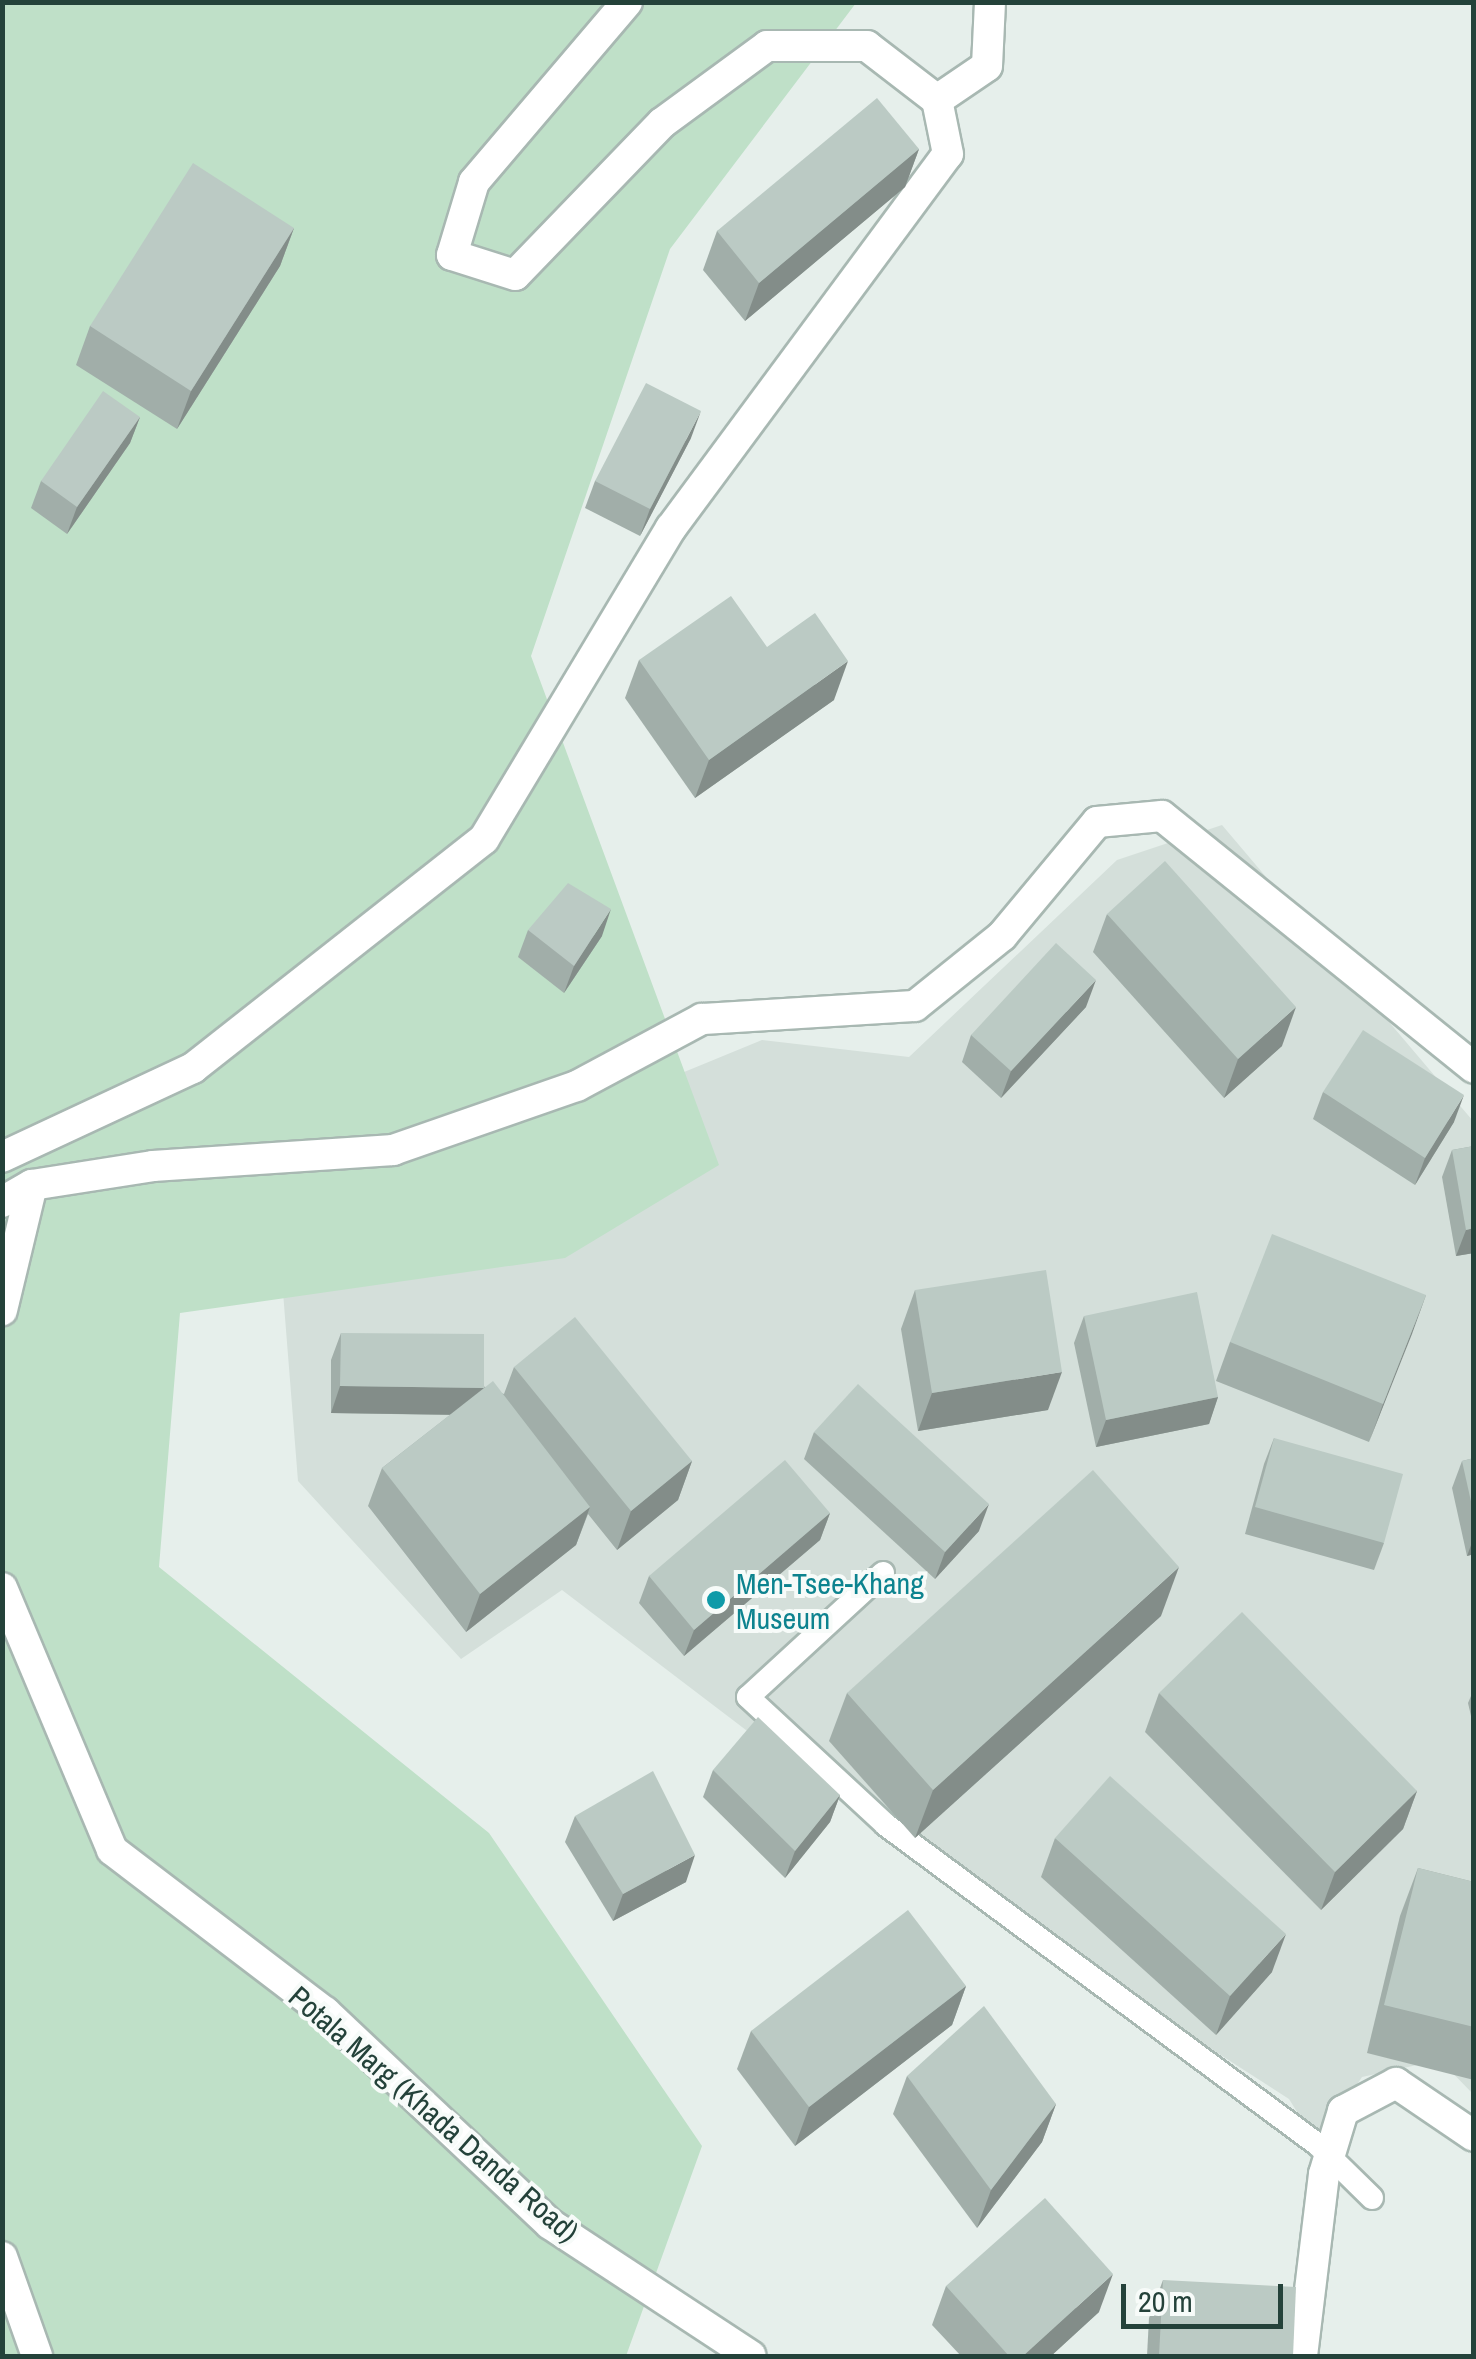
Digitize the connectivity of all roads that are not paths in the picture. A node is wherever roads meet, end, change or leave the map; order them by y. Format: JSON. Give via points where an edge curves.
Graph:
{"nodes":[{"id":1,"x":627,"y":2,"type":"edge"},
{"id":2,"x":990,"y":2,"type":"edge"},
{"id":3,"x":937,"y":100,"type":"junction"},
{"id":4,"x":1474,"y":1068,"type":"edge"},
{"id":5,"x":2,"y":1156,"type":"edge"},
{"id":6,"x":32,"y":1186,"type":"junction"},
{"id":7,"x":2,"y":1202,"type":"edge"},
{"id":8,"x":2,"y":1310,"type":"edge"},
{"id":9,"x":883,"y":1572,"type":"dead end"},
{"id":10,"x":2,"y":1588,"type":"edge"},
{"id":11,"x":1474,"y":2136,"type":"edge"},
{"id":12,"x":1330,"y":2156,"type":"junction"},
{"id":13,"x":1372,"y":2198,"type":"dead end"},
{"id":14,"x":2,"y":2256,"type":"edge"},
{"id":15,"x":36,"y":2356,"type":"edge"},
{"id":16,"x":751,"y":2356,"type":"edge"},
{"id":17,"x":1302,"y":2356,"type":"edge"}],
"edges":[{"from":1,"to":3,"type":"street","via":[[474,182],[452,255],[515,275],[662,123],[767,46],[867,46]]},
{"from":2,"to":3,"type":"street","via":[[987,66]]},
{"from":3,"to":5,"type":"street","via":[[948,154],[671,528],[484,839],[193,1068]]},
{"from":4,"to":6,"type":"street","via":[[1162,816],[1097,822],[1002,936],[916,1006],[702,1019],[577,1086],[393,1150],[153,1166]]},
{"from":6,"to":7,"type":"street"},
{"from":6,"to":8,"type":"street"},
{"from":9,"to":12,"type":"lane","via":[[748,1697],[886,1825],[975,1883]]},
{"from":10,"to":16,"type":"street","name":"Potala Marg (Khada Danda Road)","via":[[112,1850],[325,2012],[550,2224]]},
{"from":11,"to":12,"type":"street","via":[[1396,2083],[1343,2111]]},
{"from":12,"to":13,"type":"lane"},
{"from":12,"to":17,"type":"street"},
{"from":14,"to":15,"type":"street"}]}
